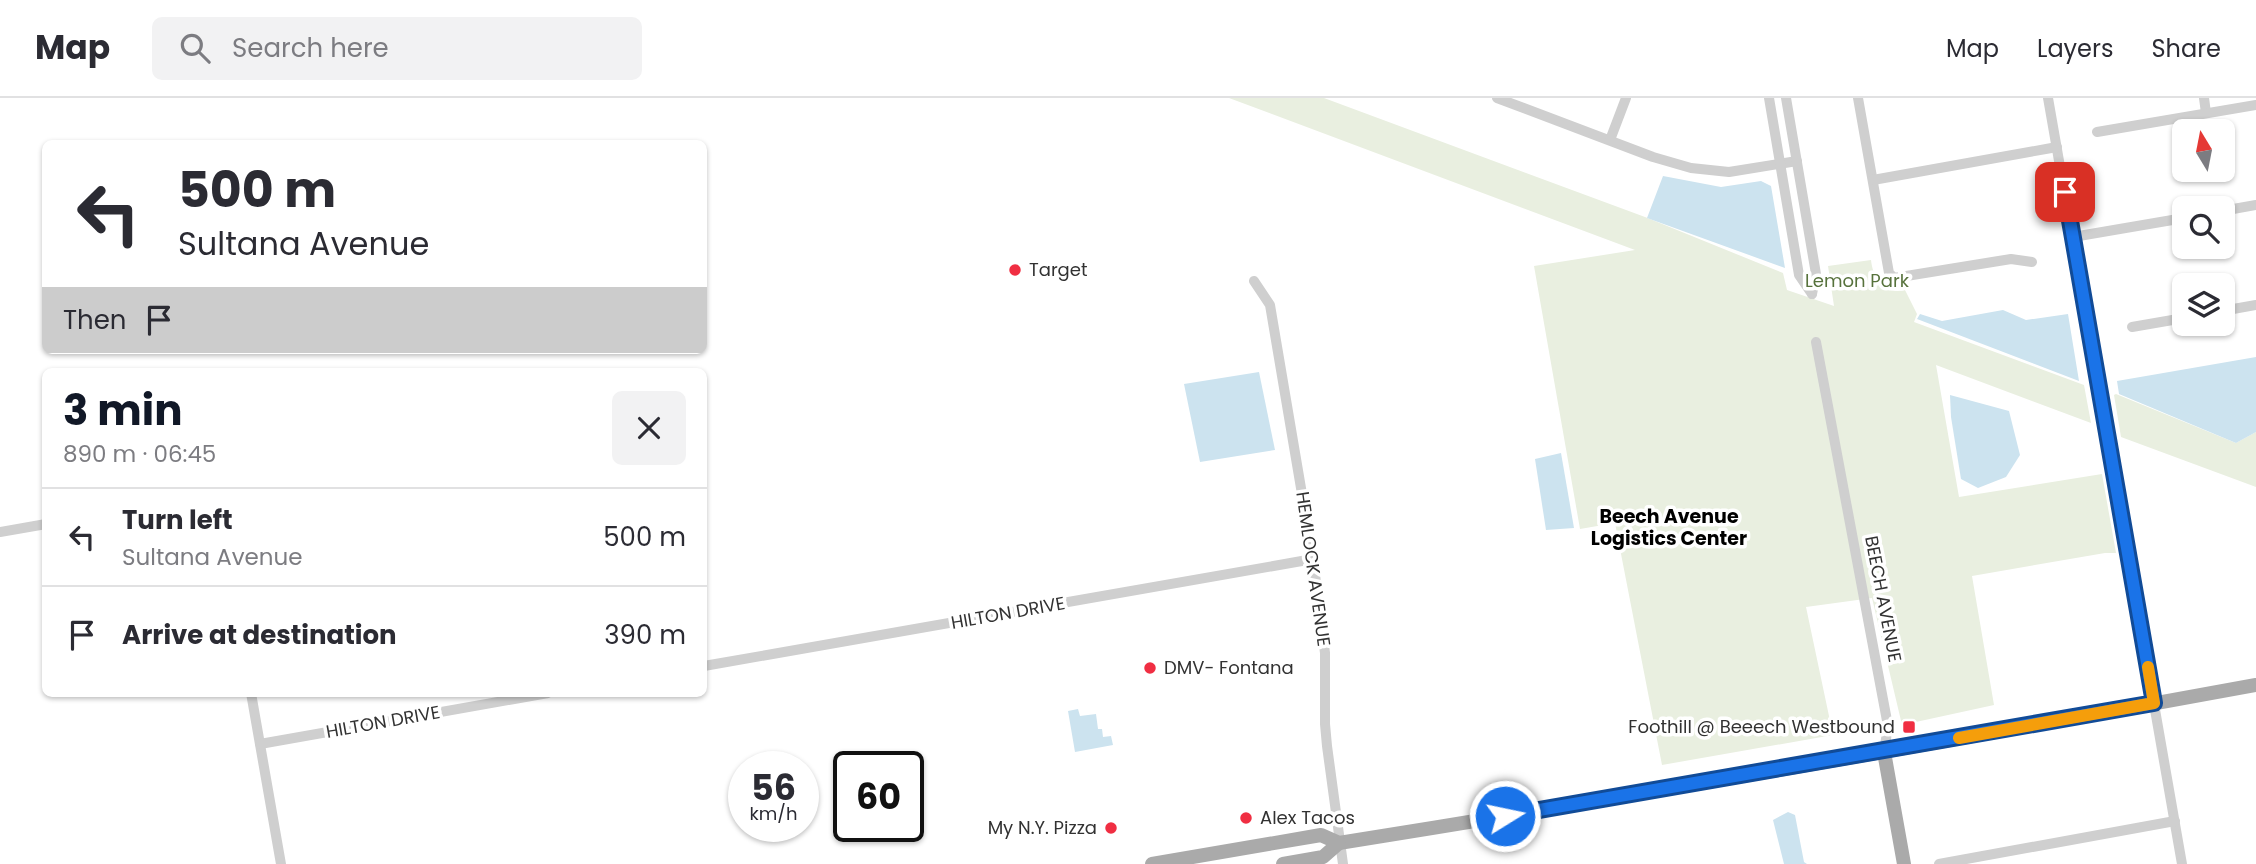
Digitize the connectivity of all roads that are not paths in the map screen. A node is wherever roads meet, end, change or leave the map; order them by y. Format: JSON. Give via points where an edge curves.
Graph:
{"nodes":[{"id":1,"x":1626,"y":98,"type":"edge"},
{"id":2,"x":1769,"y":98,"type":"edge"},
{"id":3,"x":1786,"y":98,"type":"edge"},
{"id":4,"x":1858,"y":98,"type":"edge"},
{"id":5,"x":2048,"y":98,"type":"edge"},
{"id":6,"x":2204,"y":98,"type":"edge"},
{"id":7,"x":1501,"y":99,"type":"edge"},
{"id":8,"x":2256,"y":104,"type":"edge"},
{"id":9,"x":2207,"y":113,"type":"junction"},
{"id":10,"x":2097,"y":132,"type":"dead end"},
{"id":11,"x":1610,"y":141,"type":"junction"},
{"id":12,"x":2057,"y":147,"type":"junction"},
{"id":13,"x":1797,"y":161,"type":"junction"},
{"id":14,"x":1780,"y":164,"type":"junction"},
{"id":15,"x":1873,"y":180,"type":"junction"},
{"id":16,"x":2256,"y":205,"type":"edge"},
{"id":17,"x":2235,"y":209,"type":"edge"},
{"id":18,"x":2172,"y":220,"type":"edge"},
{"id":19,"x":2073,"y":237,"type":"junction"},
{"id":20,"x":2032,"y":262,"type":"dead end"},
{"id":21,"x":1254,"y":281,"type":"dead end"},
{"id":22,"x":2256,"y":306,"type":"edge"},
{"id":23,"x":2235,"y":309,"type":"edge"},
{"id":24,"x":2172,"y":320,"type":"edge"},
{"id":25,"x":2133,"y":327,"type":"dead end"},
{"id":26,"x":1816,"y":342,"type":"dead end"},
{"id":27,"x":42,"y":525,"type":"edge"},
{"id":28,"x":0,"y":532,"type":"edge"},
{"id":29,"x":1313,"y":559,"type":"junction"},
{"id":30,"x":707,"y":665,"type":"edge"},
{"id":31,"x":2256,"y":685,"type":"edge"},
{"id":32,"x":252,"y":697,"type":"edge"},
{"id":33,"x":525,"y":697,"type":"edge"},
{"id":34,"x":2154,"y":703,"type":"junction"},
{"id":35,"x":260,"y":744,"type":"junction"},
{"id":36,"x":1884,"y":752,"type":"junction"},
{"id":37,"x":2175,"y":821,"type":"junction"},
{"id":38,"x":1339,"y":843,"type":"junction"},
{"id":39,"x":281,"y":864,"type":"edge"},
{"id":40,"x":1152,"y":864,"type":"edge"},
{"id":41,"x":1283,"y":864,"type":"edge"},
{"id":42,"x":1343,"y":864,"type":"edge"},
{"id":43,"x":1904,"y":864,"type":"edge"},
{"id":44,"x":1940,"y":864,"type":"edge"},
{"id":45,"x":2182,"y":864,"type":"edge"}],
"edges":[{"from":1,"to":11,"type":"street"},
{"from":2,"to":14,"type":"street"},
{"from":3,"to":13,"type":"street"},
{"from":4,"to":15,"type":"street"},
{"from":5,"to":12,"type":"street"},
{"from":6,"to":9,"type":"street"},
{"from":7,"to":11,"type":"street"},
{"from":8,"to":9,"type":"street"},
{"from":9,"to":10,"type":"street"},
{"from":11,"to":14,"type":"street","via":[[1708,171]]},
{"from":12,"to":15,"type":"street"},
{"from":12,"to":19,"type":"street"},
{"from":13,"to":14,"type":"street"},
{"from":13,"to":14,"type":"street","via":[[1816,274],[1812,295],[1799,275]]},
{"from":15,"to":20,"type":"street","via":[[1889,273],[1894,278],[2011,259]]},
{"from":16,"to":17,"type":"street"},
{"from":18,"to":19,"type":"street"},
{"from":19,"to":34,"type":"street"},
{"from":21,"to":29,"type":"street","name":"HEMLOCK AVENUE","via":[[1270,305]]},
{"from":22,"to":23,"type":"street"},
{"from":24,"to":25,"type":"street"},
{"from":26,"to":36,"type":"street","name":"BEECH AVENUE","via":[[1888,726]]},
{"from":27,"to":28,"type":"street"},
{"from":29,"to":30,"type":"street","name":"HILTON DRIVE"},
{"from":29,"to":38,"type":"street","name":"HEMLOCK AVENUE"},
{"from":31,"to":34,"type":"main road"},
{"from":32,"to":35,"type":"street"},
{"from":33,"to":35,"type":"street","name":"HILTON DRIVE"},
{"from":34,"to":36,"type":"main road"},
{"from":34,"to":37,"type":"street"},
{"from":35,"to":39,"type":"street"},
{"from":36,"to":38,"type":"main road"},
{"from":36,"to":43,"type":"main road","name":"BEECH AVENUE"},
{"from":37,"to":44,"type":"street"},
{"from":37,"to":45,"type":"street"},
{"from":38,"to":40,"type":"main road","via":[[1321,835]]},
{"from":38,"to":41,"type":"main road","via":[[1323,857]]},
{"from":38,"to":42,"type":"street","name":"HEMLOCK AVENUE"}]}
